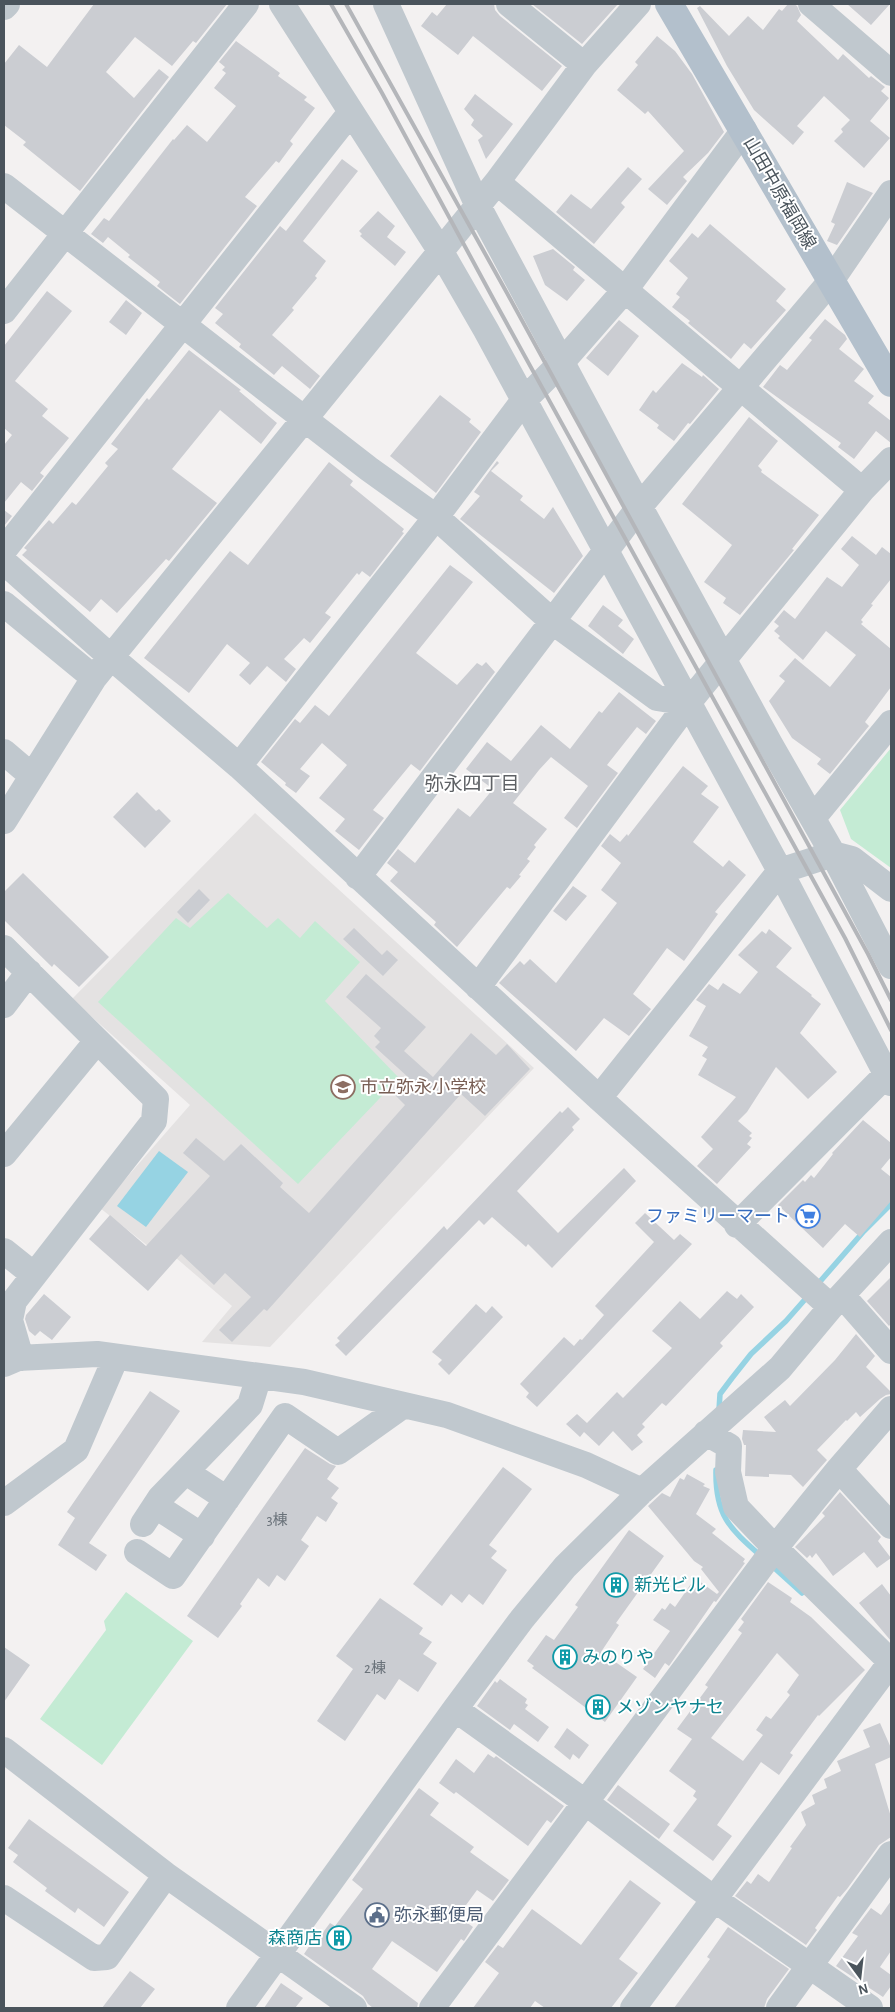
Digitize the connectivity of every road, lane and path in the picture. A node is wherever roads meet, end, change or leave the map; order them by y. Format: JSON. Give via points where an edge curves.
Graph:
{"nodes":[{"id":1,"x":6,"y":4,"type":"edge"},
{"id":2,"x":246,"y":4,"type":"edge"},
{"id":3,"x":282,"y":4,"type":"edge"},
{"id":4,"x":386,"y":4,"type":"edge"},
{"id":5,"x":508,"y":4,"type":"edge"},
{"id":6,"x":638,"y":4,"type":"edge"},
{"id":7,"x":669,"y":4,"type":"edge"},
{"id":8,"x":817,"y":6,"type":"edge"},
{"id":9,"x":4,"y":7,"type":"edge"},
{"id":10,"x":584,"y":65,"type":"junction"},
{"id":11,"x":891,"y":73,"type":"edge"},
{"id":12,"x":351,"y":112,"type":"junction"},
{"id":13,"x":744,"y":130,"type":"junction"},
{"id":14,"x":497,"y":182,"type":"junction"},
{"id":15,"x":4,"y":186,"type":"edge"},
{"id":16,"x":891,"y":193,"type":"edge"},
{"id":17,"x":478,"y":206,"type":"junction"},
{"id":18,"x":65,"y":234,"type":"junction"},
{"id":19,"x":441,"y":252,"type":"junction"},
{"id":20,"x":830,"y":281,"type":"junction"},
{"id":21,"x":625,"y":290,"type":"junction"},
{"id":22,"x":4,"y":312,"type":"edge"},
{"id":23,"x":182,"y":324,"type":"junction"},
{"id":24,"x":562,"y":362,"type":"junction"},
{"id":25,"x":891,"y":383,"type":"edge"},
{"id":26,"x":740,"y":388,"type":"junction"},
{"id":27,"x":524,"y":400,"type":"junction"},
{"id":28,"x":305,"y":420,"type":"junction"},
{"id":29,"x":891,"y":460,"type":"edge"},
{"id":30,"x":862,"y":490,"type":"junction"},
{"id":31,"x":640,"y":506,"type":"junction"},
{"id":32,"x":436,"y":517,"type":"junction"},
{"id":33,"x":4,"y":550,"type":"edge"},
{"id":34,"x":606,"y":552,"type":"junction"},
{"id":35,"x":4,"y":562,"type":"edge"},
{"id":36,"x":4,"y":604,"type":"edge"},
{"id":37,"x":553,"y":622,"type":"junction"},
{"id":38,"x":112,"y":658,"type":"junction"},
{"id":39,"x":723,"y":659,"type":"junction"},
{"id":40,"x":94,"y":678,"type":"junction"},
{"id":41,"x":688,"y":703,"type":"junction"},
{"id":42,"x":891,"y":723,"type":"edge"},
{"id":43,"x":4,"y":752,"type":"edge"},
{"id":44,"x":239,"y":766,"type":"junction"},
{"id":45,"x":32,"y":776,"type":"junction"},
{"id":46,"x":813,"y":818,"type":"junction"},
{"id":47,"x":4,"y":821,"type":"edge"},
{"id":48,"x":834,"y":854,"type":"junction"},
{"id":49,"x":780,"y":871,"type":"junction"},
{"id":50,"x":358,"y":877,"type":"junction"},
{"id":51,"x":891,"y":889,"type":"edge"},
{"id":52,"x":4,"y":948,"type":"edge"},
{"id":53,"x":891,"y":966,"type":"edge"},
{"id":54,"x":29,"y":972,"type":"junction"},
{"id":55,"x":478,"y":987,"type":"junction"},
{"id":56,"x":4,"y":1005,"type":"edge"},
{"id":57,"x":97,"y":1041,"type":"junction"},
{"id":58,"x":889,"y":1078,"type":"edge"},
{"id":59,"x":599,"y":1098,"type":"junction"},
{"id":60,"x":4,"y":1154,"type":"edge"},
{"id":61,"x":737,"y":1224,"type":"junction"},
{"id":62,"x":891,"y":1242,"type":"edge"},
{"id":63,"x":4,"y":1251,"type":"edge"},
{"id":64,"x":34,"y":1275,"type":"junction"},
{"id":65,"x":823,"y":1295,"type":"junction"},
{"id":66,"x":9,"y":1306,"type":"edge"},
{"id":67,"x":891,"y":1351,"type":"edge"},
{"id":68,"x":116,"y":1357,"type":"junction"},
{"id":69,"x":12,"y":1361,"type":"edge"},
{"id":70,"x":259,"y":1376,"type":"junction"},
{"id":71,"x":404,"y":1405,"type":"junction"},
{"id":72,"x":891,"y":1408,"type":"edge"},
{"id":73,"x":716,"y":1439,"type":"junction"},
{"id":74,"x":839,"y":1468,"type":"junction"},
{"id":75,"x":192,"y":1476,"type":"dead end"},
{"id":76,"x":642,"y":1491,"type":"junction"},
{"id":77,"x":227,"y":1499,"type":"junction"},
{"id":78,"x":4,"y":1503,"type":"edge"},
{"id":79,"x":891,"y":1526,"type":"edge"},
{"id":80,"x":202,"y":1536,"type":"junction"},
{"id":81,"x":775,"y":1548,"type":"junction"},
{"id":82,"x":137,"y":1552,"type":"dead end"},
{"id":83,"x":887,"y":1668,"type":"edge"},
{"id":84,"x":455,"y":1709,"type":"junction"},
{"id":85,"x":4,"y":1750,"type":"edge"},
{"id":86,"x":585,"y":1802,"type":"junction"},
{"id":87,"x":891,"y":1854,"type":"edge"},
{"id":88,"x":166,"y":1874,"type":"junction"},
{"id":89,"x":4,"y":1898,"type":"edge"},
{"id":90,"x":714,"y":1899,"type":"junction"},
{"id":91,"x":278,"y":1954,"type":"junction"},
{"id":92,"x":811,"y":1966,"type":"junction"},
{"id":93,"x":239,"y":2008,"type":"edge"},
{"id":94,"x":354,"y":2008,"type":"edge"},
{"id":95,"x":432,"y":2008,"type":"edge"},
{"id":96,"x":633,"y":2008,"type":"edge"},
{"id":97,"x":779,"y":2008,"type":"edge"},
{"id":98,"x":870,"y":2008,"type":"edge"}],
"edges":[{"from":1,"to":9,"type":"street"},
{"from":2,"to":18,"type":"street"},
{"from":3,"to":12,"type":"street"},
{"from":4,"to":17,"type":"street"},
{"from":5,"to":10,"type":"street"},
{"from":6,"to":10,"type":"street"},
{"from":7,"to":13,"type":"main road","name":"山田中原福岡線"},
{"from":8,"to":11,"type":"street"},
{"from":10,"to":14,"type":"street"},
{"from":12,"to":19,"type":"street"},
{"from":12,"to":23,"type":"street"},
{"from":13,"to":20,"type":"main road","name":"山田中原福岡線"},
{"from":13,"to":21,"type":"street"},
{"from":14,"to":17,"type":"street"},
{"from":14,"to":21,"type":"street"},
{"from":15,"to":18,"type":"street"},
{"from":16,"to":20,"type":"street"},
{"from":17,"to":19,"type":"street"},
{"from":17,"to":24,"type":"street"},
{"from":18,"to":22,"type":"street"},
{"from":18,"to":23,"type":"street"},
{"from":19,"to":27,"type":"street"},
{"from":19,"to":28,"type":"street"},
{"from":20,"to":25,"type":"main road","name":"山田中原福岡線"},
{"from":20,"to":26,"type":"street"},
{"from":21,"to":24,"type":"street"},
{"from":21,"to":26,"type":"street"},
{"from":23,"to":28,"type":"street"},
{"from":23,"to":33,"type":"street"},
{"from":24,"to":27,"type":"street"},
{"from":24,"to":31,"type":"street"},
{"from":26,"to":30,"type":"street"},
{"from":26,"to":31,"type":"street"},
{"from":27,"to":32,"type":"street"},
{"from":27,"to":34,"type":"street"},
{"from":28,"to":32,"type":"street"},
{"from":28,"to":38,"type":"street"},
{"from":29,"to":30,"type":"street"},
{"from":30,"to":39,"type":"street"},
{"from":31,"to":34,"type":"street"},
{"from":31,"to":39,"type":"street"},
{"from":32,"to":37,"type":"street"},
{"from":32,"to":44,"type":"street"},
{"from":34,"to":37,"type":"street"},
{"from":34,"to":41,"type":"street"},
{"from":35,"to":38,"type":"street"},
{"from":36,"to":40,"type":"street"},
{"from":37,"to":41,"type":"street","via":[[657,698]]},
{"from":37,"to":50,"type":"street"},
{"from":38,"to":40,"type":"street"},
{"from":38,"to":44,"type":"street"},
{"from":39,"to":41,"type":"street"},
{"from":39,"to":46,"type":"street"},
{"from":40,"to":45,"type":"street"},
{"from":41,"to":49,"type":"street"},
{"from":41,"to":55,"type":"street"},
{"from":42,"to":46,"type":"street"},
{"from":43,"to":45,"type":"street"},
{"from":44,"to":50,"type":"street"},
{"from":45,"to":47,"type":"street"},
{"from":46,"to":48,"type":"street"},
{"from":48,"to":49,"type":"street"},
{"from":48,"to":51,"type":"street","via":[[852,859]]},
{"from":48,"to":53,"type":"street"},
{"from":49,"to":58,"type":"street"},
{"from":49,"to":59,"type":"street"},
{"from":50,"to":55,"type":"street"},
{"from":52,"to":54,"type":"street"},
{"from":54,"to":56,"type":"street"},
{"from":54,"to":57,"type":"street"},
{"from":55,"to":59,"type":"street"},
{"from":57,"to":60,"type":"street"},
{"from":57,"to":64,"type":"street","via":[[156,1099],[154,1121]]},
{"from":58,"to":61,"type":"street"},
{"from":59,"to":61,"type":"street"},
{"from":61,"to":65,"type":"street"},
{"from":62,"to":65,"type":"street"},
{"from":63,"to":64,"type":"street"},
{"from":64,"to":66,"type":"street"},
{"from":65,"to":67,"type":"street"},
{"from":65,"to":73,"type":"street","via":[[780,1368],[728,1414]]},
{"from":66,"to":69,"type":"street"},
{"from":68,"to":69,"type":"street","via":[[97,1354]]},
{"from":68,"to":70,"type":"street"},
{"from":68,"to":78,"type":"street","via":[[76,1450]]},
{"from":70,"to":71,"type":"street","via":[[304,1382]]},
{"from":70,"to":80,"type":"street","via":[[250,1405],[160,1498],[154,1518]]},
{"from":71,"to":76,"type":"street","via":[[447,1415],[586,1465]]},
{"from":71,"to":77,"type":"street","via":[[338,1452],[286,1416]]},
{"from":72,"to":74,"type":"street"},
{"from":73,"to":76,"type":"street"},
{"from":73,"to":81,"type":"street","via":[[736,1507]]},
{"from":74,"to":79,"type":"street"},
{"from":74,"to":81,"type":"street"},
{"from":75,"to":77,"type":"street"},
{"from":76,"to":84,"type":"street","via":[[565,1567]]},
{"from":77,"to":80,"type":"street"},
{"from":80,"to":82,"type":"street","via":[[173,1576]]},
{"from":81,"to":83,"type":"street"},
{"from":81,"to":86,"type":"street"},
{"from":83,"to":90,"type":"street"},
{"from":84,"to":86,"type":"street"},
{"from":84,"to":91,"type":"street"},
{"from":85,"to":88,"type":"street"},
{"from":86,"to":90,"type":"street"},
{"from":86,"to":95,"type":"street"},
{"from":87,"to":92,"type":"street"},
{"from":88,"to":89,"type":"street","via":[[107,1957],[94,1958]]},
{"from":88,"to":91,"type":"street"},
{"from":90,"to":92,"type":"street"},
{"from":90,"to":96,"type":"street"},
{"from":91,"to":93,"type":"street"},
{"from":91,"to":94,"type":"street"},
{"from":92,"to":97,"type":"street"},
{"from":92,"to":98,"type":"street"}]}
